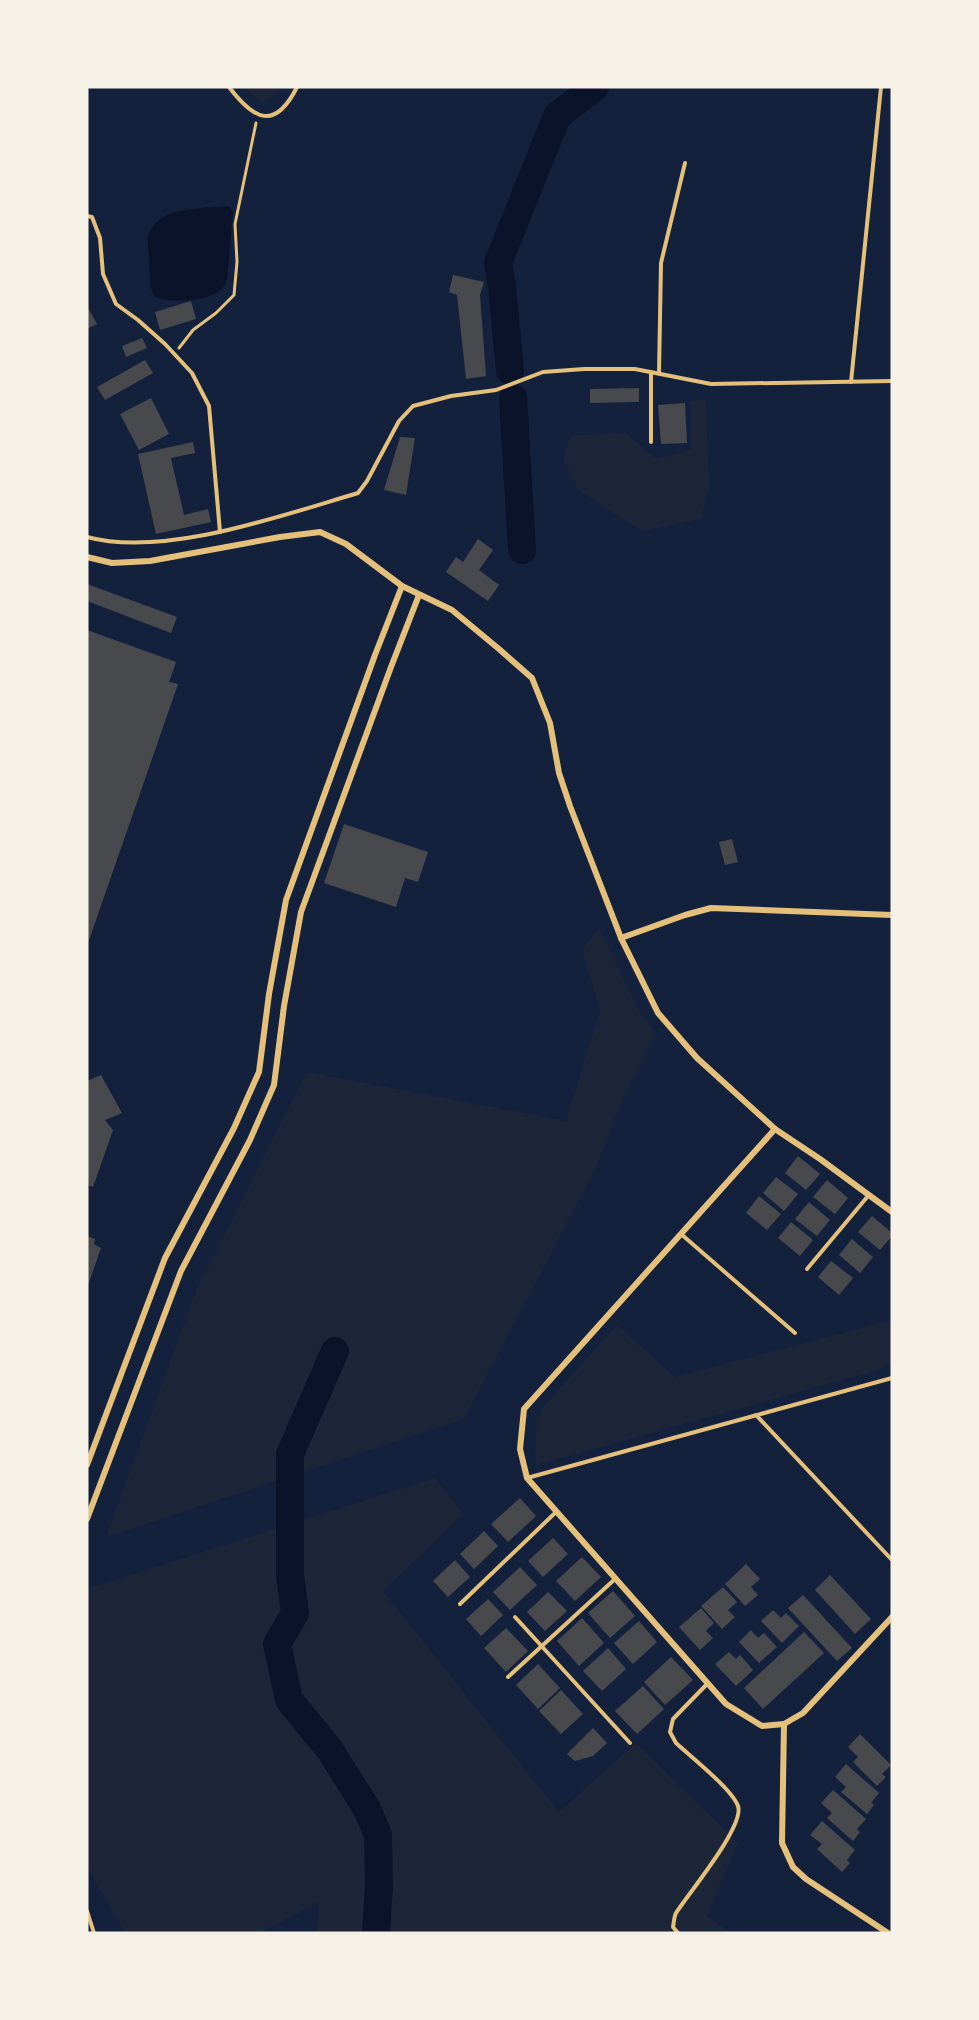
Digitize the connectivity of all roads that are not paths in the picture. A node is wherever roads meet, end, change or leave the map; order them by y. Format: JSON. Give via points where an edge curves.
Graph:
{"nodes":[{"id":1,"x":229,"y":87,"type":"edge"},
{"id":2,"x":297,"y":87,"type":"edge"},
{"id":3,"x":881,"y":87,"type":"edge"},
{"id":4,"x":686,"y":163,"type":"dead end"},
{"id":5,"x":87,"y":216,"type":"edge"},
{"id":6,"x":651,"y":372,"type":"junction"},
{"id":7,"x":659,"y":373,"type":"junction"},
{"id":8,"x":892,"y":381,"type":"edge"},
{"id":9,"x":851,"y":382,"type":"junction"},
{"id":10,"x":651,"y":442,"type":"dead end"},
{"id":11,"x":220,"y":532,"type":"junction"},
{"id":12,"x":87,"y":537,"type":"edge"},
{"id":13,"x":87,"y":557,"type":"edge"},
{"id":14,"x":402,"y":586,"type":"junction"},
{"id":15,"x":419,"y":595,"type":"junction"},
{"id":16,"x":892,"y":915,"type":"edge"},
{"id":17,"x":621,"y":938,"type":"junction"},
{"id":18,"x":775,"y":1129,"type":"junction"},
{"id":19,"x":868,"y":1196,"type":"junction"},
{"id":20,"x":892,"y":1212,"type":"edge"},
{"id":21,"x":681,"y":1234,"type":"junction"},
{"id":22,"x":807,"y":1269,"type":"dead end"},
{"id":23,"x":795,"y":1333,"type":"dead end"},
{"id":24,"x":892,"y":1378,"type":"edge"},
{"id":25,"x":756,"y":1414,"type":"junction"},
{"id":26,"x":87,"y":1465,"type":"edge"},
{"id":27,"x":528,"y":1479,"type":"junction"},
{"id":28,"x":557,"y":1512,"type":"junction"},
{"id":29,"x":87,"y":1519,"type":"edge"},
{"id":30,"x":892,"y":1560,"type":"edge"},
{"id":31,"x":616,"y":1578,"type":"junction"},
{"id":32,"x":460,"y":1604,"type":"dead end"},
{"id":33,"x":515,"y":1617,"type":"dead end"},
{"id":34,"x":892,"y":1617,"type":"edge"},
{"id":35,"x":541,"y":1646,"type":"junction"},
{"id":36,"x":508,"y":1677,"type":"dead end"},
{"id":37,"x":708,"y":1683,"type":"junction"},
{"id":38,"x":784,"y":1724,"type":"junction"},
{"id":39,"x":630,"y":1743,"type":"dead end"},
{"id":40,"x":87,"y":1911,"type":"edge"},
{"id":41,"x":94,"y":1933,"type":"edge"},
{"id":42,"x":678,"y":1933,"type":"edge"},
{"id":43,"x":888,"y":1933,"type":"edge"}],
"edges":[{"from":1,"to":2,"type":"lane","via":[[258,116],[268,117],[282,110]]},
{"from":3,"to":9,"type":"lane"},
{"from":4,"to":7,"type":"lane","via":[[661,263]]},
{"from":5,"to":11,"type":"lane","via":[[92,217],[100,238],[103,274],[116,304],[192,373],[209,406]]},
{"from":6,"to":7,"type":"lane"},
{"from":6,"to":10,"type":"lane"},
{"from":6,"to":11,"type":"lane","via":[[543,372],[496,390],[413,406],[399,421],[358,493]]},
{"from":7,"to":9,"type":"lane","via":[[711,384]]},
{"from":8,"to":9,"type":"lane"},
{"from":11,"to":12,"type":"lane","via":[[128,544]]},
{"from":13,"to":14,"type":"street","via":[[112,562],[150,561],[320,532],[346,544]]},
{"from":14,"to":15,"type":"street"},
{"from":14,"to":26,"type":"street","via":[[286,900],[259,1072],[165,1258]]},
{"from":15,"to":17,"type":"street","via":[[452,610],[532,678],[550,723],[570,806]]},
{"from":15,"to":29,"type":"street","via":[[301,912],[274,1084],[250,1140],[181,1271]]},
{"from":16,"to":17,"type":"street","via":[[711,908]]},
{"from":17,"to":18,"type":"street","via":[[658,1013],[697,1058]]},
{"from":18,"to":19,"type":"street"},
{"from":18,"to":21,"type":"street"},
{"from":19,"to":20,"type":"street"},
{"from":19,"to":22,"type":"lane"},
{"from":21,"to":23,"type":"lane"},
{"from":21,"to":27,"type":"street","via":[[524,1409],[520,1449]]},
{"from":24,"to":25,"type":"lane"},
{"from":25,"to":27,"type":"lane"},
{"from":25,"to":30,"type":"lane"},
{"from":27,"to":28,"type":"street"},
{"from":28,"to":31,"type":"street"},
{"from":28,"to":32,"type":"lane"},
{"from":31,"to":35,"type":"lane"},
{"from":31,"to":37,"type":"street"},
{"from":33,"to":35,"type":"lane"},
{"from":34,"to":38,"type":"street","via":[[803,1713]]},
{"from":35,"to":36,"type":"lane"},
{"from":35,"to":39,"type":"lane"},
{"from":37,"to":38,"type":"street","via":[[726,1704],[762,1726]]},
{"from":37,"to":42,"type":"lane","via":[[673,1719],[670,1732],[676,1743],[730,1794],[739,1807],[738,1818],[714,1861],[675,1915],[673,1927]]},
{"from":38,"to":43,"type":"street","via":[[782,1843],[793,1867]]},
{"from":40,"to":41,"type":"lane"}]}
